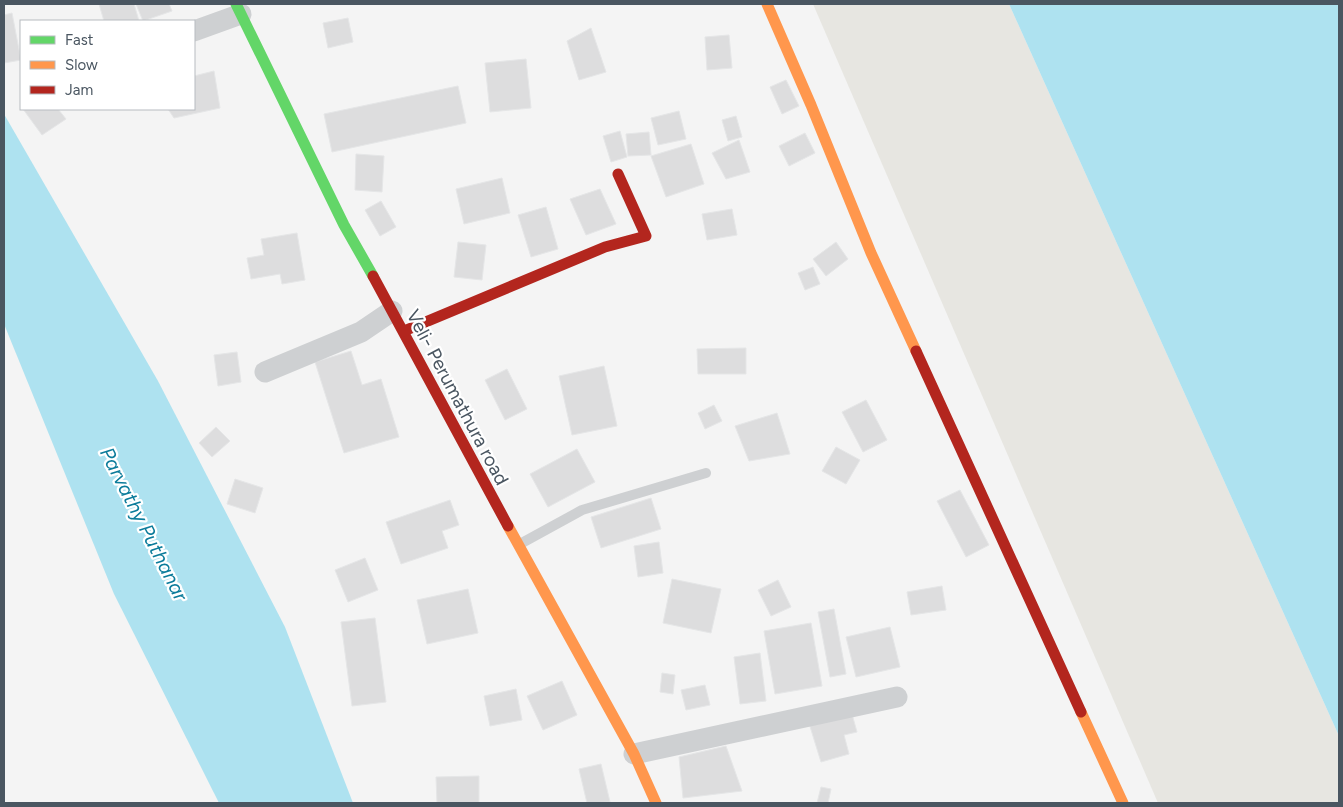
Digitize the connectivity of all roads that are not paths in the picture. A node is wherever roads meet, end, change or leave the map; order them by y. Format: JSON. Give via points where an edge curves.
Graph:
{"nodes":[{"id":1,"x":767,"y":4,"type":"edge"},
{"id":2,"x":239,"y":9,"type":"edge"},
{"id":3,"x":195,"y":31,"type":"edge"},
{"id":4,"x":618,"y":174,"type":"dead end"},
{"id":5,"x":392,"y":311,"type":"junction"},
{"id":6,"x":404,"y":332,"type":"junction"},
{"id":7,"x":265,"y":372,"type":"dead end"},
{"id":8,"x":706,"y":473,"type":"dead end"},
{"id":9,"x":519,"y":545,"type":"junction"},
{"id":10,"x":897,"y":697,"type":"dead end"},
{"id":11,"x":634,"y":754,"type":"junction"},
{"id":12,"x":656,"y":803,"type":"edge"},
{"id":13,"x":1123,"y":803,"type":"edge"}],
"edges":[{"from":1,"to":13,"type":"street","via":[[871,254]]},
{"from":2,"to":3,"type":"street"},
{"from":2,"to":5,"type":"street","name":"Veli- Perumathura road","via":[[344,225]]},
{"from":4,"to":6,"type":"street","via":[[646,236],[606,248]]},
{"from":5,"to":6,"type":"street","name":"Veli- Perumathura road"},
{"from":5,"to":7,"type":"street","via":[[361,332]]},
{"from":6,"to":9,"type":"street","name":"Veli- Perumathura road"},
{"from":8,"to":9,"type":"lane","via":[[582,510]]},
{"from":9,"to":11,"type":"street","name":"Veli- Perumathura road"},
{"from":10,"to":11,"type":"street"},
{"from":11,"to":12,"type":"street","name":"Veli- Perumathura road"}]}
